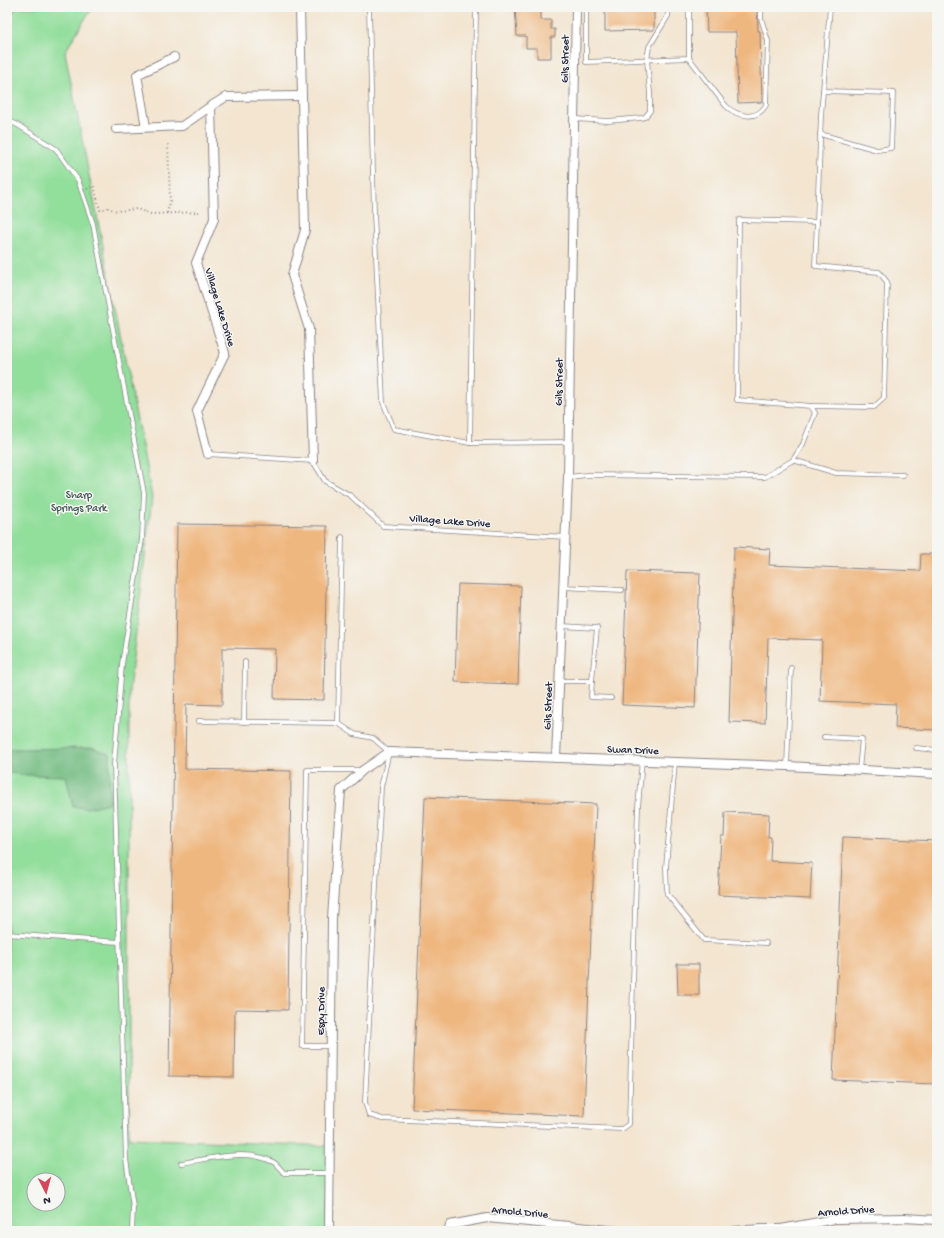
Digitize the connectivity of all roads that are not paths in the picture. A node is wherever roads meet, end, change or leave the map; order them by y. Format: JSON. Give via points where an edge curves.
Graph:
{"nodes":[{"id":1,"x":13,"y":7,"type":"edge"},
{"id":2,"x":300,"y":7,"type":"edge"},
{"id":3,"x":369,"y":7,"type":"edge"},
{"id":4,"x":476,"y":7,"type":"edge"},
{"id":5,"x":576,"y":7,"type":"edge"},
{"id":6,"x":586,"y":7,"type":"edge"},
{"id":7,"x":668,"y":7,"type":"edge"},
{"id":8,"x":689,"y":7,"type":"edge"},
{"id":9,"x":761,"y":7,"type":"edge"},
{"id":10,"x":830,"y":7,"type":"edge"},
{"id":11,"x":7,"y":16,"type":"edge"},
{"id":12,"x":174,"y":57,"type":"dead end"},
{"id":13,"x":689,"y":58,"type":"junction"},
{"id":14,"x":647,"y":60,"type":"junction"},
{"id":15,"x":575,"y":61,"type":"junction"},
{"id":16,"x":586,"y":62,"type":"junction"},
{"id":17,"x":823,"y":91,"type":"junction"},
{"id":18,"x":301,"y":96,"type":"junction"},
{"id":19,"x":211,"y":106,"type":"junction"},
{"id":20,"x":574,"y":118,"type":"junction"},
{"id":21,"x":7,"y":121,"type":"edge"},
{"id":22,"x":116,"y":128,"type":"dead end"},
{"id":23,"x":146,"y":128,"type":"junction"},
{"id":24,"x":820,"y":134,"type":"junction"},
{"id":25,"x":817,"y":222,"type":"junction"},
{"id":26,"x":810,"y":406,"type":"junction"},
{"id":27,"x":568,"y":442,"type":"junction"},
{"id":28,"x":470,"y":443,"type":"junction"},
{"id":29,"x":208,"y":454,"type":"joint"},
{"id":30,"x":793,"y":460,"type":"junction"},
{"id":31,"x":312,"y":461,"type":"junction"},
{"id":32,"x":903,"y":475,"type":"dead end"},
{"id":33,"x":568,"y":477,"type":"junction"},
{"id":34,"x":342,"y":537,"type":"dead end"},
{"id":35,"x":565,"y":538,"type":"junction"},
{"id":36,"x":563,"y":587,"type":"junction"},
{"id":37,"x":622,"y":590,"type":"dead end"},
{"id":38,"x":561,"y":626,"type":"junction"},
{"id":39,"x":245,"y":662,"type":"dead end"},
{"id":40,"x":791,"y":668,"type":"dead end"},
{"id":41,"x":559,"y":681,"type":"junction"},
{"id":42,"x":592,"y":681,"type":"junction"},
{"id":43,"x":612,"y":698,"type":"dead end"},
{"id":44,"x":198,"y":721,"type":"dead end"},
{"id":45,"x":244,"y":722,"type":"junction"},
{"id":46,"x":338,"y":723,"type":"junction"},
{"id":47,"x":824,"y":736,"type":"dead end"},
{"id":48,"x":916,"y":748,"type":"dead end"},
{"id":49,"x":937,"y":750,"type":"edge"},
{"id":50,"x":389,"y":752,"type":"junction"},
{"id":51,"x":556,"y":758,"type":"junction"},
{"id":52,"x":642,"y":760,"type":"junction"},
{"id":53,"x":675,"y":762,"type":"junction"},
{"id":54,"x":787,"y":766,"type":"junction"},
{"id":55,"x":363,"y":770,"type":"junction"},
{"id":56,"x":859,"y":770,"type":"junction"},
{"id":57,"x":937,"y":774,"type":"edge"},
{"id":58,"x":7,"y":934,"type":"edge"},
{"id":59,"x":119,"y":942,"type":"junction"},
{"id":60,"x":766,"y":943,"type":"dead end"},
{"id":61,"x":331,"y":1046,"type":"junction"},
{"id":62,"x":181,"y":1163,"type":"dead end"},
{"id":63,"x":330,"y":1173,"type":"junction"},
{"id":64,"x":937,"y":1220,"type":"edge"},
{"id":65,"x":781,"y":1230,"type":"edge"},
{"id":66,"x":132,"y":1231,"type":"edge"},
{"id":67,"x":329,"y":1231,"type":"edge"},
{"id":68,"x":448,"y":1231,"type":"edge"},
{"id":69,"x":619,"y":1231,"type":"edge"},
{"id":70,"x":734,"y":1231,"type":"edge"}],
"edges":[{"from":1,"to":11,"type":"lane"},
{"from":2,"to":18,"type":"street"},
{"from":3,"to":28,"type":"lane","via":[[374,214],[383,402],[394,429]]},
{"from":4,"to":28,"type":"lane"},
{"from":5,"to":15,"type":"street","name":"Gils Street"},
{"from":6,"to":16,"type":"lane"},
{"from":7,"to":14,"type":"lane","via":[[668,16],[649,47]]},
{"from":8,"to":13,"type":"lane"},
{"from":9,"to":13,"type":"lane","via":[[761,18],[768,41],[766,105],[763,111],[755,115],[739,115],[731,111]]},
{"from":10,"to":17,"type":"lane"},
{"from":12,"to":23,"type":"street","via":[[137,75]]},
{"from":13,"to":14,"type":"lane"},
{"from":14,"to":16,"type":"lane"},
{"from":14,"to":20,"type":"lane","via":[[650,111],[645,117],[608,121]]},
{"from":15,"to":16,"type":"lane"},
{"from":15,"to":20,"type":"street","name":"Gils Street"},
{"from":17,"to":24,"type":"lane"},
{"from":17,"to":24,"type":"lane","via":[[893,93],[891,148],[877,150]]},
{"from":18,"to":19,"type":"street","via":[[226,97]]},
{"from":18,"to":31,"type":"street","via":[[305,230],[292,275],[309,329]]},
{"from":19,"to":23,"type":"street","via":[[182,126]]},
{"from":19,"to":29,"type":"street","name":"Village Lake Drive","via":[[214,219],[196,263],[225,353],[197,411]]},
{"from":20,"to":27,"type":"street","name":"Gils Street"},
{"from":21,"to":59,"type":"lane","via":[[56,149],[78,180],[93,224],[144,493],[142,539],[122,664],[114,765]]},
{"from":22,"to":23,"type":"street"},
{"from":24,"to":25,"type":"lane"},
{"from":25,"to":26,"type":"lane","via":[[815,266],[879,272],[887,282],[884,398],[874,407]]},
{"from":25,"to":26,"type":"lane","via":[[739,220],[737,400]]},
{"from":26,"to":30,"type":"lane","via":[[815,414],[803,444]]},
{"from":27,"to":28,"type":"lane"},
{"from":27,"to":33,"type":"street","name":"Gils Street"},
{"from":29,"to":31,"type":"lane","name":"Village Lake Drive"},
{"from":30,"to":32,"type":"lane","via":[[836,473]]},
{"from":30,"to":33,"type":"lane","via":[[766,477]]},
{"from":31,"to":35,"type":"lane","name":"Village Lake Drive","via":[[325,481],[351,496],[383,526]]},
{"from":33,"to":35,"type":"street","name":"Gils Street"},
{"from":34,"to":46,"type":"lane"},
{"from":35,"to":36,"type":"street","name":"Gils Street"},
{"from":36,"to":37,"type":"lane"},
{"from":36,"to":38,"type":"street","name":"Gils Street"},
{"from":38,"to":41,"type":"street","name":"Gils Street"},
{"from":38,"to":42,"type":"lane","via":[[597,628]]},
{"from":39,"to":45,"type":"lane"},
{"from":40,"to":54,"type":"lane"},
{"from":41,"to":42,"type":"lane"},
{"from":41,"to":51,"type":"street","name":"Gils Street"},
{"from":42,"to":43,"type":"lane","via":[[591,697]]},
{"from":44,"to":45,"type":"lane"},
{"from":45,"to":46,"type":"lane"},
{"from":46,"to":50,"type":"lane","via":[[354,734],[373,738]]},
{"from":47,"to":56,"type":"lane","via":[[862,739]]},
{"from":48,"to":49,"type":"lane"},
{"from":50,"to":51,"type":"street","name":"Swan Drive"},
{"from":50,"to":52,"type":"lane","via":[[381,788],[365,1102],[369,1115],[382,1119],[622,1129],[629,1124],[638,807]]},
{"from":50,"to":55,"type":"street"},
{"from":51,"to":52,"type":"street","name":"Swan Drive"},
{"from":52,"to":53,"type":"street","name":"Swan Drive"},
{"from":53,"to":54,"type":"street","name":"Swan Drive"},
{"from":53,"to":60,"type":"lane","via":[[666,866],[667,894],[704,940]]},
{"from":54,"to":56,"type":"street","name":"Swan Drive"},
{"from":55,"to":61,"type":"street","name":"Espy Drive","via":[[341,790],[332,918]]},
{"from":55,"to":61,"type":"lane","via":[[307,770],[302,1046]]},
{"from":56,"to":57,"type":"street","name":"Swan Drive"},
{"from":58,"to":59,"type":"lane"},
{"from":59,"to":66,"type":"lane","via":[[126,1159],[133,1207]]},
{"from":61,"to":63,"type":"street","name":"Espy Drive"},
{"from":62,"to":63,"type":"lane","via":[[231,1155],[260,1156],[274,1162],[284,1173]]},
{"from":63,"to":67,"type":"street","name":"Espy Drive"},
{"from":64,"to":65,"type":"street","name":"Arnold Drive","via":[[835,1219]]},
{"from":65,"to":70,"type":"street","name":"Arnold Drive","via":[[762,1228]]},
{"from":68,"to":69,"type":"street","name":"Arnold Drive","via":[[450,1225],[487,1218]]}]}
